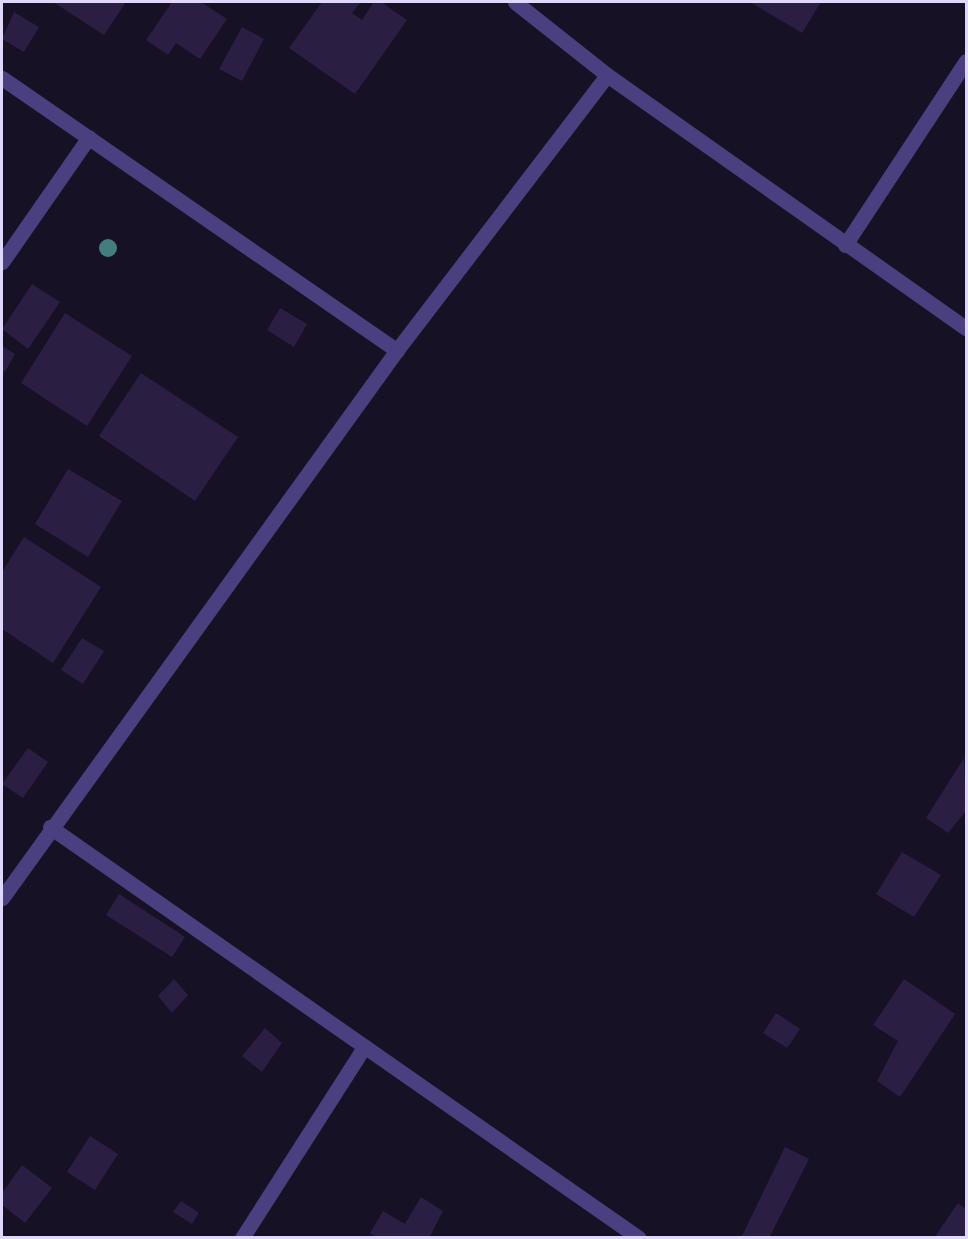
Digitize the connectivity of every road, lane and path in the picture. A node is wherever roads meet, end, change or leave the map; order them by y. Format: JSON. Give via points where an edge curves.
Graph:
{"nodes":[{"id":1,"x":515,"y":2,"type":"edge"},
{"id":2,"x":966,"y":62,"type":"edge"},
{"id":3,"x":607,"y":75,"type":"junction"},
{"id":4,"x":2,"y":78,"type":"edge"},
{"id":5,"x":89,"y":137,"type":"junction"},
{"id":6,"x":845,"y":245,"type":"junction"},
{"id":7,"x":2,"y":262,"type":"edge"},
{"id":8,"x":966,"y":328,"type":"edge"},
{"id":9,"x":397,"y":350,"type":"junction"},
{"id":10,"x":50,"y":827,"type":"junction"},
{"id":11,"x":2,"y":898,"type":"edge"},
{"id":12,"x":364,"y":1047,"type":"junction"},
{"id":13,"x":242,"y":1238,"type":"edge"},
{"id":14,"x":639,"y":1238,"type":"edge"}],
"edges":[{"from":1,"to":3,"type":"street"},
{"from":2,"to":6,"type":"street"},
{"from":3,"to":6,"type":"street"},
{"from":3,"to":9,"type":"street"},
{"from":4,"to":5,"type":"street"},
{"from":5,"to":7,"type":"street"},
{"from":5,"to":9,"type":"street"},
{"from":6,"to":8,"type":"street"},
{"from":9,"to":10,"type":"street"},
{"from":10,"to":11,"type":"street"},
{"from":10,"to":12,"type":"street"},
{"from":12,"to":13,"type":"street"},
{"from":12,"to":14,"type":"street"}]}
